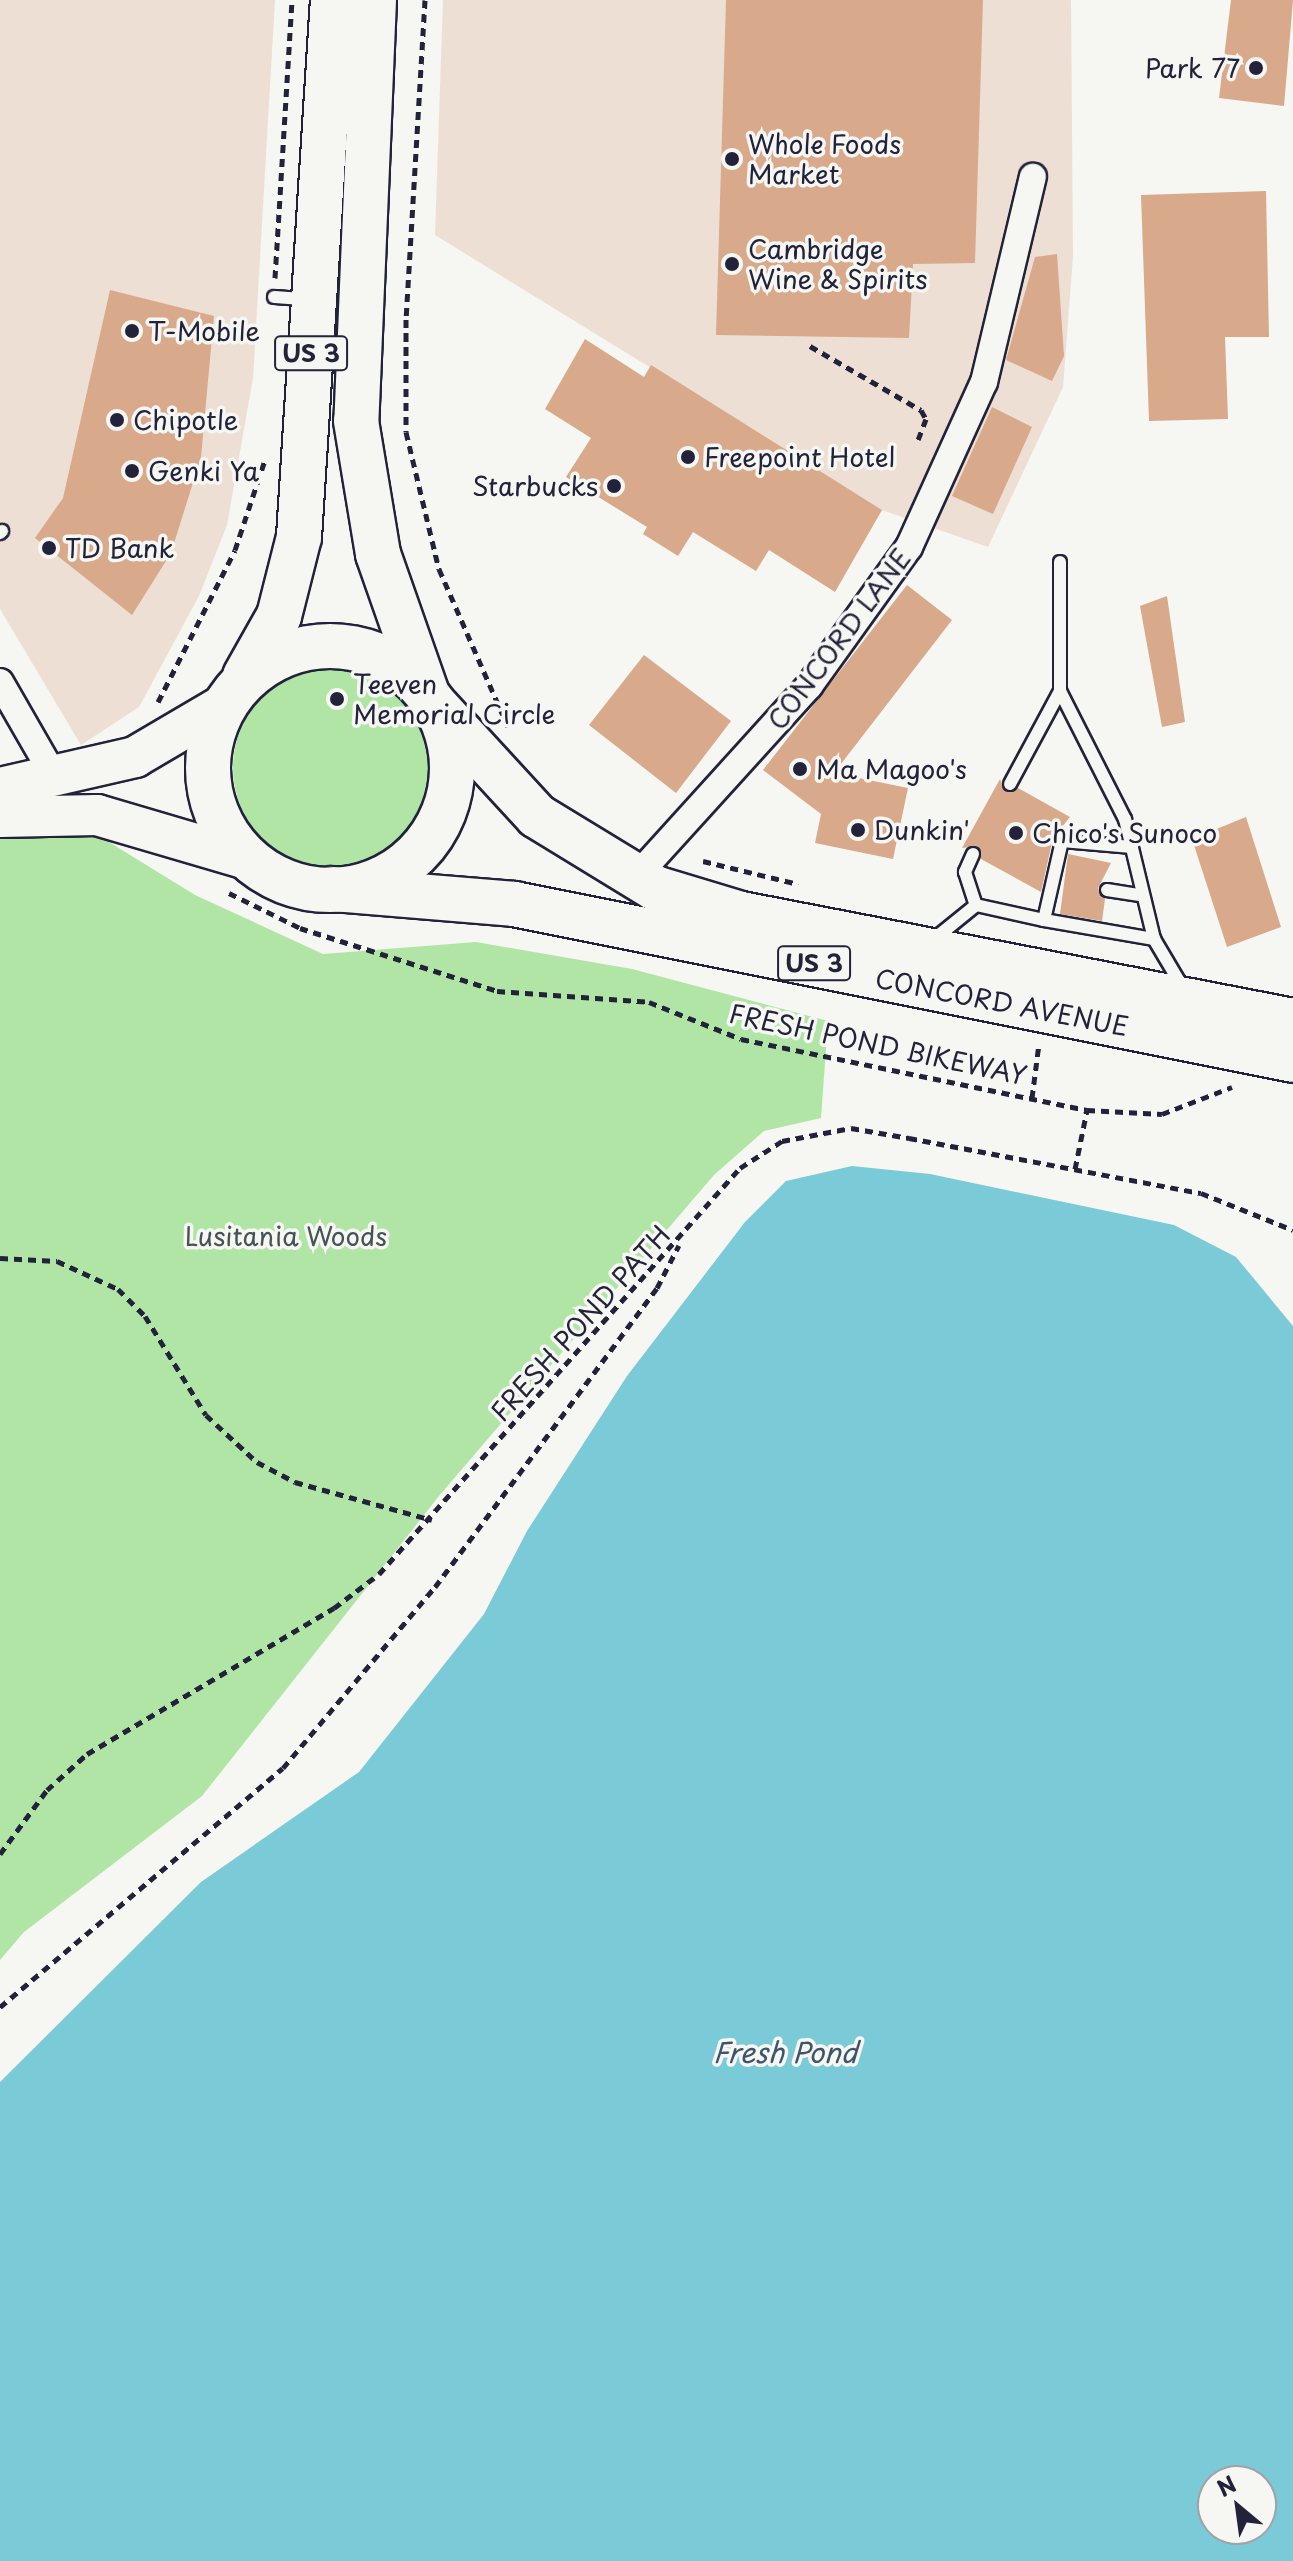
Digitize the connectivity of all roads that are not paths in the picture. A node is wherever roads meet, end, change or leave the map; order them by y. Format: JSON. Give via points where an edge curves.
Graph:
{"nodes":[{"id":1,"x":333,"y":0,"type":"edge"},
{"id":2,"x":374,"y":0,"type":"edge"},
{"id":3,"x":1033,"y":177,"type":"dead end"},
{"id":4,"x":1060,"y":562,"type":"dead end"},
{"id":5,"x":0,"y":682,"type":"edge"},
{"id":6,"x":1060,"y":691,"type":"junction"},
{"id":7,"x":231,"y":697,"type":"junction"},
{"id":8,"x":430,"y":698,"type":"junction"},
{"id":9,"x":54,"y":776,"type":"junction"},
{"id":10,"x":1010,"y":784,"type":"dead end"},
{"id":11,"x":0,"y":788,"type":"edge"},
{"id":12,"x":0,"y":817,"type":"edge"},
{"id":13,"x":1132,"y":847,"type":"junction"},
{"id":14,"x":973,"y":854,"type":"dead end"},
{"id":15,"x":250,"y":860,"type":"junction"},
{"id":16,"x":634,"y":879,"type":"junction"},
{"id":17,"x":332,"y":889,"type":"junction"},
{"id":18,"x":1107,"y":890,"type":"dead end"},
{"id":19,"x":1140,"y":895,"type":"junction"},
{"id":20,"x":976,"y":905,"type":"junction"},
{"id":21,"x":1044,"y":920,"type":"junction"},
{"id":22,"x":1154,"y":939,"type":"junction"},
{"id":23,"x":922,"y":950,"type":"junction"},
{"id":24,"x":1193,"y":1005,"type":"junction"},
{"id":25,"x":1293,"y":1021,"type":"edge"},
{"id":26,"x":1293,"y":1060,"type":"edge"}],
"edges":[{"from":1,"to":7,"type":"highway","number":"US 3","via":[[294,298],[294,569],[273,630]]},
{"from":2,"to":8,"type":"highway","number":"US 3","via":[[356,421],[375,542]]},
{"from":3,"to":16,"type":"street","name":"CONCORD LANE","via":[[984,382],[909,547],[809,686]]},
{"from":4,"to":6,"type":"lane"},
{"from":5,"to":9,"type":"street"},
{"from":6,"to":10,"type":"lane"},
{"from":6,"to":13,"type":"lane"},
{"from":7,"to":8,"type":"highway","via":[[275,659],[337,646],[387,660]]},
{"from":7,"to":9,"type":"main road","via":[[135,757]]},
{"from":7,"to":15,"type":"highway","number":"US 3","via":[[210,745],[210,790],[221,824]]},
{"from":8,"to":16,"type":"highway","name":"CONCORD AVENUE","number":"US 3","via":[[537,816]]},
{"from":8,"to":17,"type":"highway","via":[[452,764],[437,825],[393,871]]},
{"from":9,"to":11,"type":"main road"},
{"from":12,"to":15,"type":"main road","via":[[97,815]]},
{"from":13,"to":19,"type":"lane"},
{"from":13,"to":21,"type":"lane","via":[[1062,841],[1059,884]]},
{"from":14,"to":20,"type":"lane","via":[[965,872]]},
{"from":15,"to":17,"type":"highway","number":"US 3","via":[[288,882]]},
{"from":16,"to":23,"type":"highway","name":"CONCORD AVENUE","number":"US 3","via":[[741,914]]},
{"from":17,"to":26,"type":"highway","name":"CONCORD AVENUE","number":"US 3","via":[[514,904]]},
{"from":18,"to":19,"type":"lane"},
{"from":19,"to":22,"type":"lane"},
{"from":20,"to":21,"type":"lane"},
{"from":20,"to":23,"type":"lane"},
{"from":21,"to":22,"type":"lane"},
{"from":22,"to":24,"type":"lane"},
{"from":23,"to":24,"type":"highway","name":"CONCORD AVENUE","number":"US 3"},
{"from":24,"to":25,"type":"highway","name":"CONCORD AVENUE","number":"US 3"}]}
